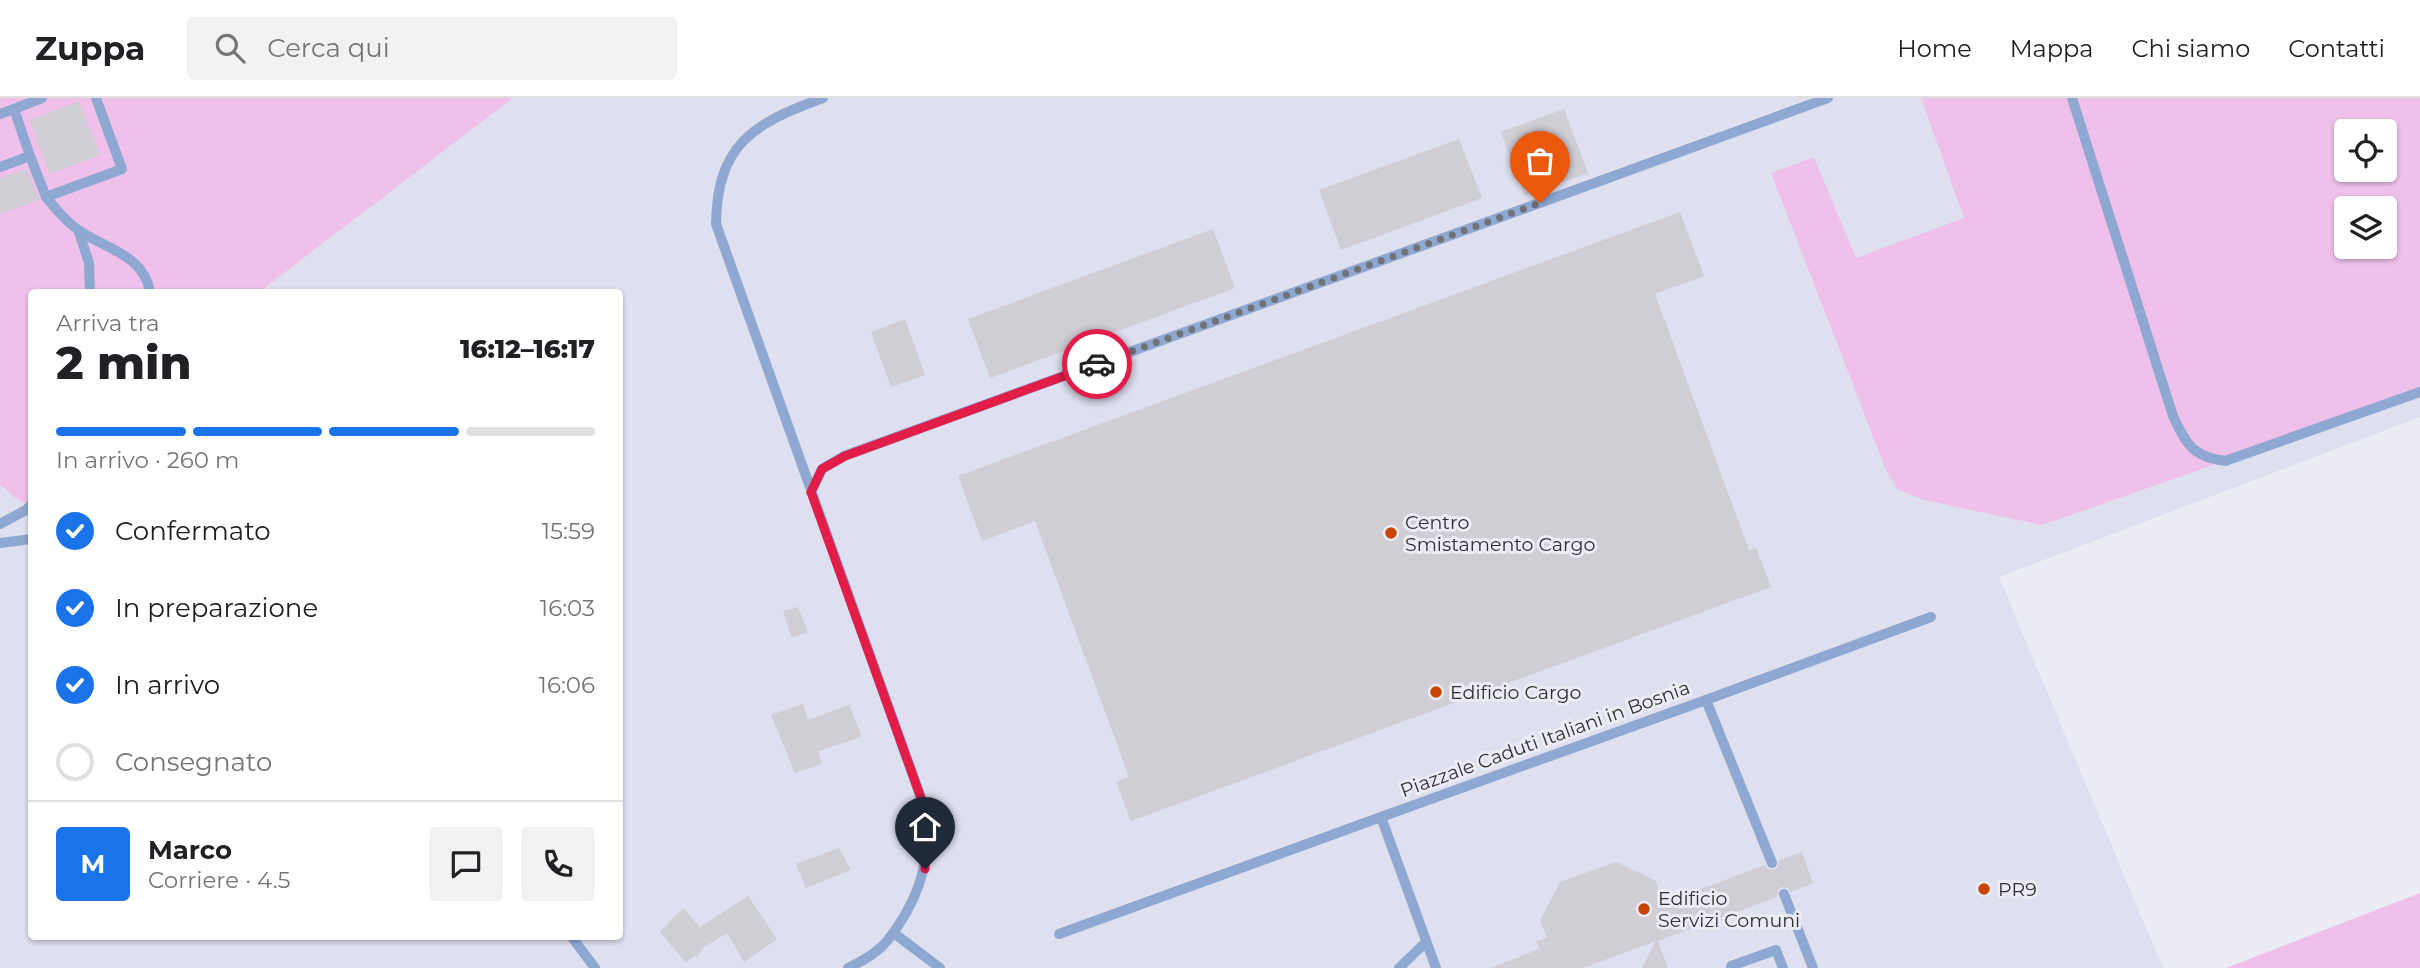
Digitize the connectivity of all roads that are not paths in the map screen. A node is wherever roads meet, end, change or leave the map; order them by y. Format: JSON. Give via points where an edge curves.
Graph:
{"nodes":[{"id":1,"x":42,"y":98,"type":"edge"},
{"id":2,"x":96,"y":98,"type":"edge"},
{"id":3,"x":823,"y":98,"type":"edge"},
{"id":4,"x":1828,"y":98,"type":"edge"},
{"id":5,"x":2072,"y":98,"type":"edge"},
{"id":6,"x":14,"y":109,"type":"junction"},
{"id":7,"x":0,"y":114,"type":"edge"},
{"id":8,"x":30,"y":156,"type":"junction"},
{"id":9,"x":0,"y":167,"type":"edge"},
{"id":10,"x":46,"y":197,"type":"junction"},
{"id":11,"x":79,"y":231,"type":"junction"},
{"id":12,"x":90,"y":289,"type":"edge"},
{"id":13,"x":149,"y":289,"type":"edge"},
{"id":14,"x":2420,"y":391,"type":"edge"},
{"id":15,"x":811,"y":492,"type":"junction"},
{"id":16,"x":28,"y":505,"type":"edge"},
{"id":17,"x":0,"y":524,"type":"edge"},
{"id":18,"x":2,"y":539,"type":"edge"},
{"id":19,"x":28,"y":539,"type":"edge"},
{"id":20,"x":1931,"y":618,"type":"dead end"},
{"id":21,"x":1706,"y":700,"type":"junction"},
{"id":22,"x":1381,"y":817,"type":"junction"},
{"id":23,"x":1772,"y":863,"type":"dead end"},
{"id":24,"x":1784,"y":894,"type":"dead end"},
{"id":25,"x":895,"y":934,"type":"junction"},
{"id":26,"x":1059,"y":934,"type":"dead end"},
{"id":27,"x":574,"y":940,"type":"edge"},
{"id":28,"x":1426,"y":942,"type":"junction"},
{"id":29,"x":595,"y":968,"type":"edge"},
{"id":30,"x":848,"y":968,"type":"edge"},
{"id":31,"x":940,"y":968,"type":"edge"},
{"id":32,"x":1399,"y":968,"type":"edge"},
{"id":33,"x":1436,"y":968,"type":"edge"},
{"id":34,"x":1732,"y":968,"type":"edge"},
{"id":35,"x":1783,"y":968,"type":"edge"},
{"id":36,"x":1813,"y":968,"type":"edge"}],
"edges":[{"from":1,"to":6,"type":"lane"},
{"from":2,"to":10,"type":"lane","via":[[122,169]]},
{"from":3,"to":15,"type":"lane","via":[[770,120],[742,141],[725,169],[716,205],[723,247]]},
{"from":4,"to":15,"type":"lane","via":[[845,456],[822,469]]},
{"from":5,"to":14,"type":"lane","via":[[2173,416],[2193,449],[2207,459],[2225,461]]},
{"from":6,"to":7,"type":"lane"},
{"from":6,"to":8,"type":"lane"},
{"from":8,"to":9,"type":"lane"},
{"from":8,"to":10,"type":"lane"},
{"from":10,"to":11,"type":"lane"},
{"from":11,"to":12,"type":"lane","via":[[89,263]]},
{"from":11,"to":13,"type":"lane","via":[[137,264]]},
{"from":15,"to":25,"type":"lane","via":[[926,822],[925,869]]},
{"from":16,"to":17,"type":"lane"},
{"from":18,"to":19,"type":"lane"},
{"from":20,"to":21,"type":"lane"},
{"from":21,"to":22,"type":"lane","name":"Piazzale Caduti Italiani in Bosnia"},
{"from":21,"to":23,"type":"lane","name":"Piazzale Caduti Italiani in Bosnia"},
{"from":22,"to":26,"type":"lane"},
{"from":22,"to":28,"type":"lane","name":"Piazzale Caduti Italiani in Bosnia"},
{"from":24,"to":36,"type":"lane"},
{"from":25,"to":30,"type":"lane","via":[[879,950]]},
{"from":25,"to":31,"type":"lane"},
{"from":27,"to":29,"type":"lane"},
{"from":28,"to":32,"type":"lane"},
{"from":28,"to":33,"type":"lane","name":"Piazzale Caduti Italiani in Bosnia"},
{"from":34,"to":35,"type":"lane","via":[[1776,950]]}]}
